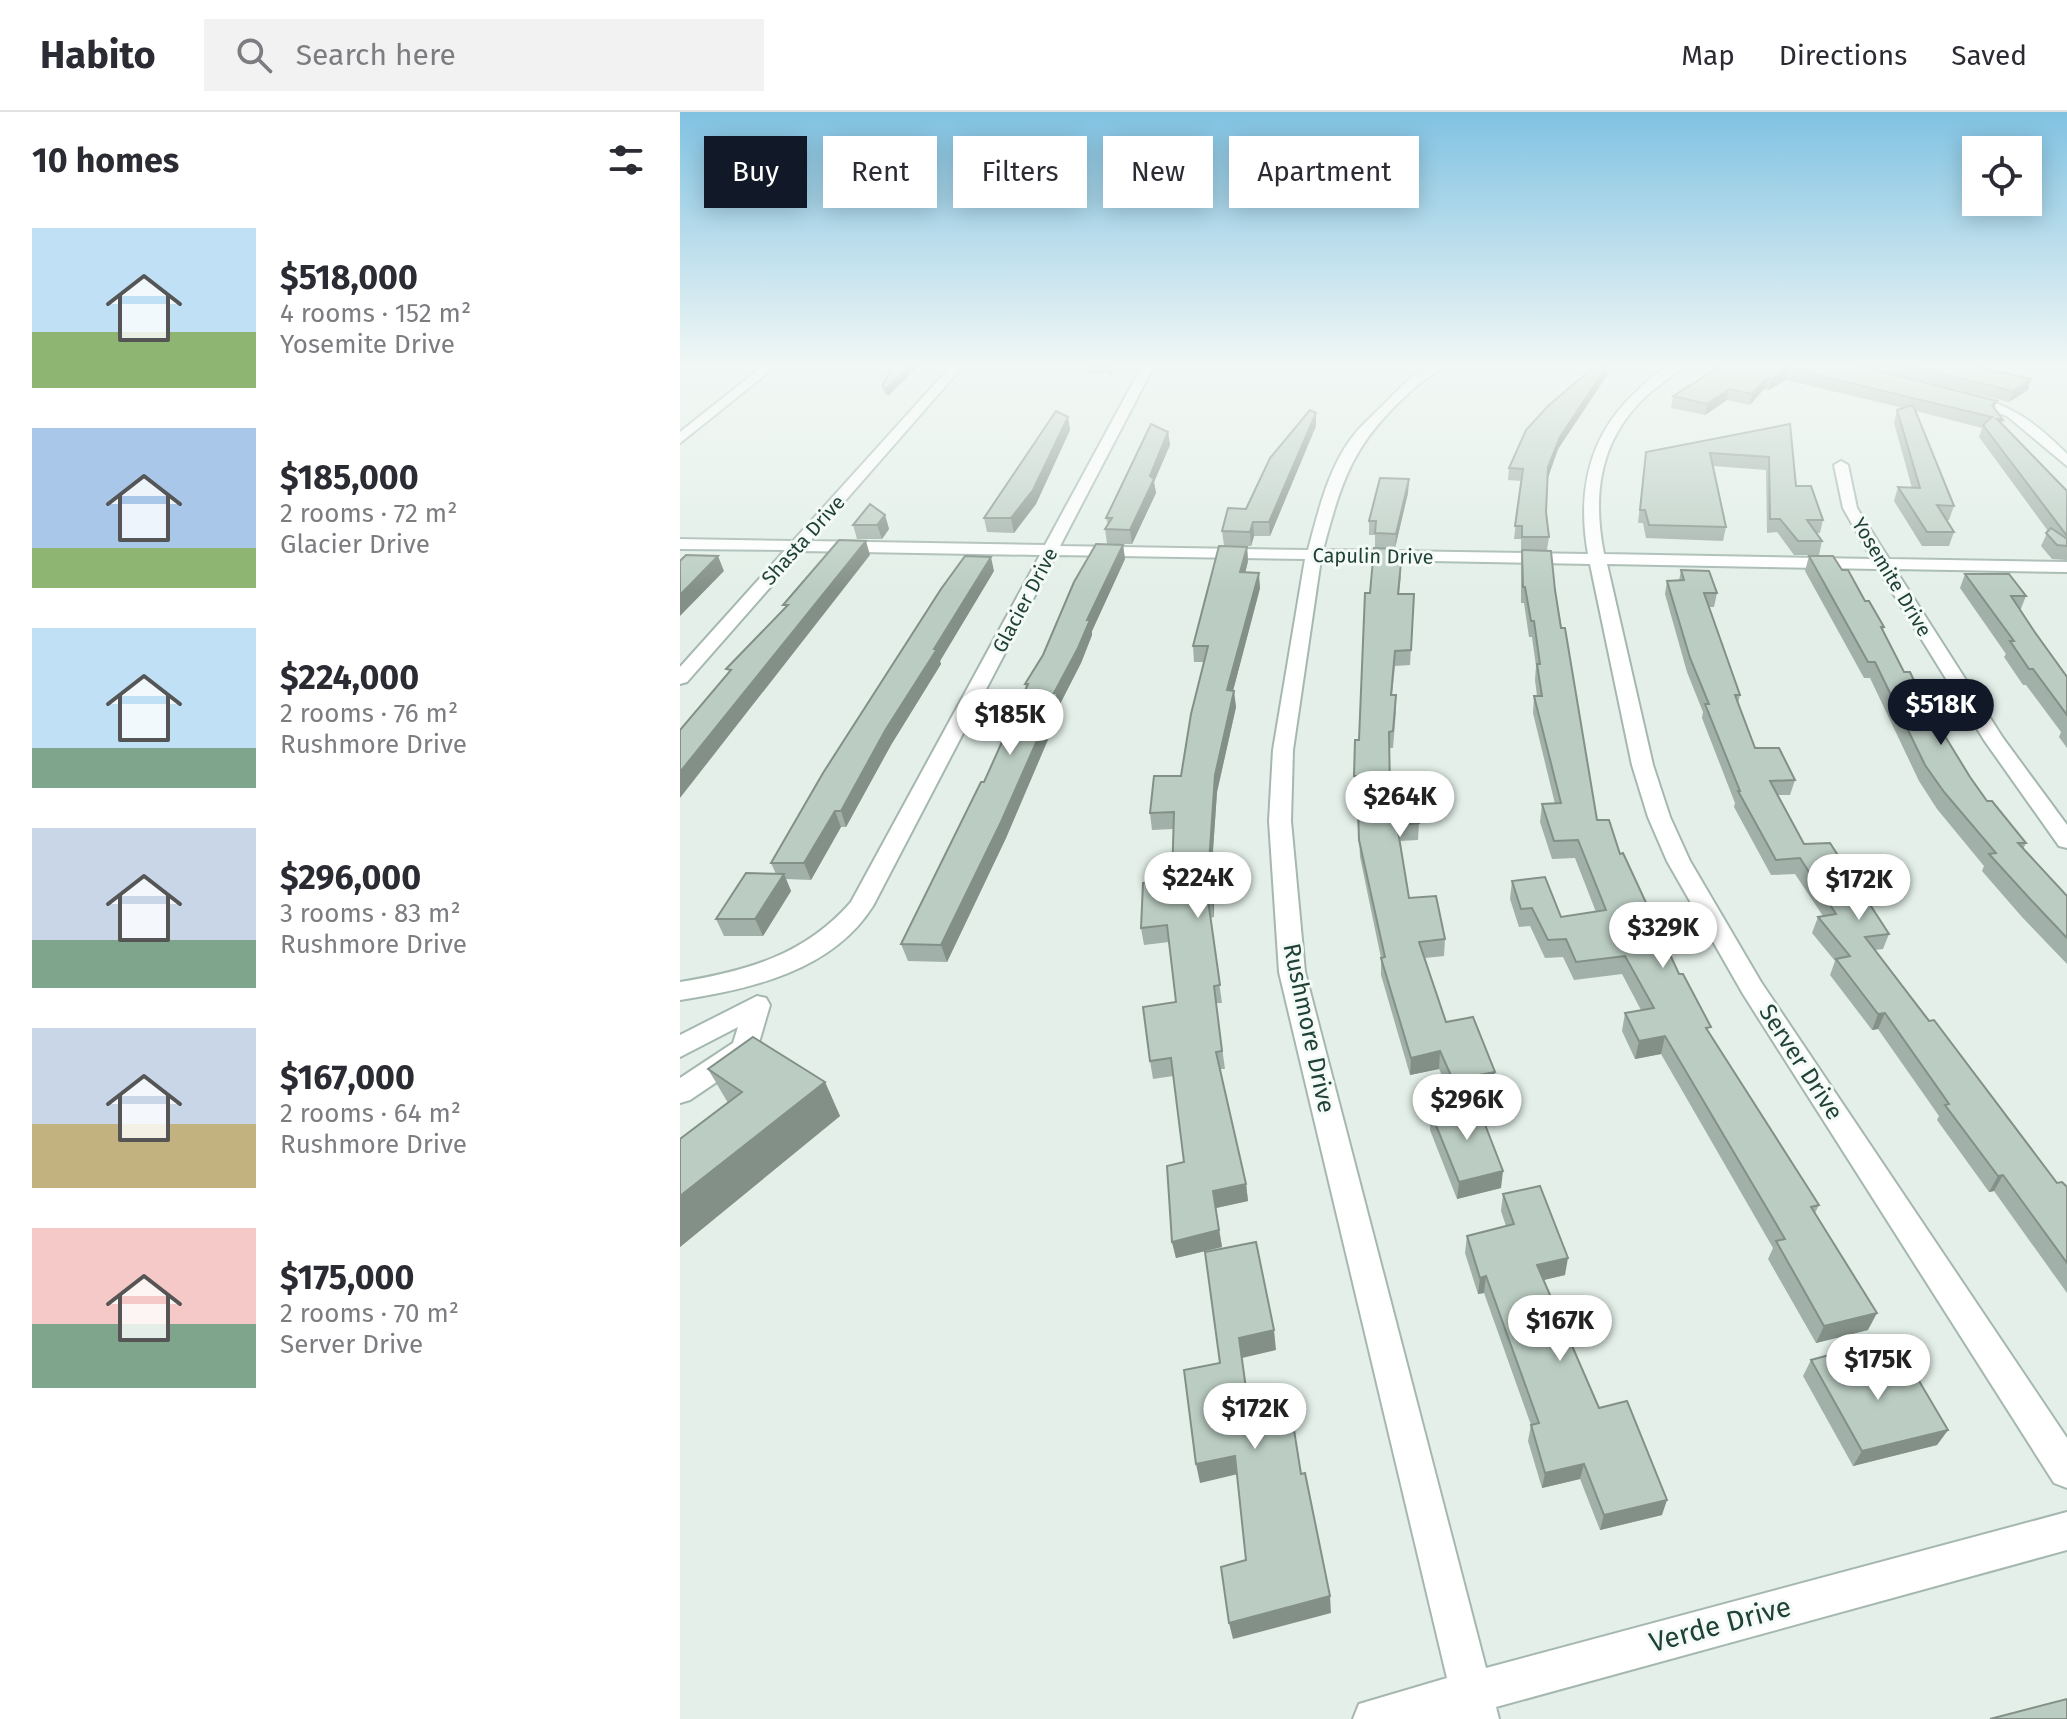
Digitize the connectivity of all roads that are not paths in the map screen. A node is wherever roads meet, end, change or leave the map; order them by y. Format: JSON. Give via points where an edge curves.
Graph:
{"nodes":[{"id":1,"x":890,"y":441,"type":"edge"},
{"id":2,"x":1109,"y":441,"type":"edge"},
{"id":3,"x":1358,"y":441,"type":"edge"},
{"id":4,"x":1606,"y":441,"type":"edge"},
{"id":5,"x":2047,"y":441,"type":"edge"},
{"id":6,"x":2067,"y":462,"type":"edge"},
{"id":7,"x":1841,"y":465,"type":"dead end"},
{"id":8,"x":680,"y":544,"type":"edge"},
{"id":9,"x":797,"y":546,"type":"junction"},
{"id":10,"x":1051,"y":551,"type":"junction"},
{"id":11,"x":1314,"y":555,"type":"junction"},
{"id":12,"x":1598,"y":560,"type":"junction"},
{"id":13,"x":1884,"y":565,"type":"junction"},
{"id":14,"x":2067,"y":567,"type":"edge"},
{"id":15,"x":680,"y":678,"type":"edge"},
{"id":16,"x":2067,"y":841,"type":"edge"},
{"id":17,"x":779,"y":968,"type":"junction"},
{"id":18,"x":680,"y":991,"type":"edge"},
{"id":19,"x":757,"y":1005,"type":"junction"},
{"id":20,"x":680,"y":1047,"type":"edge"},
{"id":21,"x":680,"y":1092,"type":"edge"},
{"id":22,"x":2067,"y":1470,"type":"edge"},
{"id":23,"x":2067,"y":1531,"type":"edge"},
{"id":24,"x":1475,"y":1705,"type":"edge"},
{"id":25,"x":1374,"y":1719,"type":"edge"}],
"edges":[{"from":1,"to":9,"type":"street","name":"Shasta Drive"},
{"from":2,"to":10,"type":"street","name":"Glacier Drive"},
{"from":3,"to":11,"type":"street","name":"Rushmore Drive","via":[[1331,493]]},
{"from":4,"to":12,"type":"street","name":"Server Drive","via":[[1590,495]]},
{"from":5,"to":6,"type":"street"},
{"from":7,"to":13,"type":"street","name":"Yosemite Drive","via":[[1850,508]]},
{"from":8,"to":9,"type":"street","name":"Capulin Drive"},
{"from":9,"to":10,"type":"street","name":"Capulin Drive"},
{"from":9,"to":15,"type":"street","name":"Shasta Drive"},
{"from":10,"to":11,"type":"street","name":"Capulin Drive"},
{"from":10,"to":17,"type":"street","name":"Glacier Drive","via":[[861,906],[844,929],[818,949]]},
{"from":11,"to":12,"type":"street","name":"Capulin Drive"},
{"from":11,"to":24,"type":"street","name":"Rushmore Drive","via":[[1282,764],[1280,821],[1292,972]]},
{"from":12,"to":13,"type":"street","name":"Capulin Drive"},
{"from":12,"to":22,"type":"street","name":"Server Drive","via":[[1641,764],[1661,820],[1704,906],[1752,988]]},
{"from":13,"to":14,"type":"street","name":"Capulin Drive"},
{"from":13,"to":16,"type":"street","name":"Yosemite Drive","via":[[1994,740]]},
{"from":17,"to":18,"type":"street","name":"Glacier Drive"},
{"from":17,"to":19,"type":"street"},
{"from":19,"to":20,"type":"street"},
{"from":19,"to":21,"type":"street","via":[[745,1049]]},
{"from":23,"to":24,"type":"street","name":"Verde Drive"},
{"from":24,"to":25,"type":"street","name":"Verde Drive"}]}
